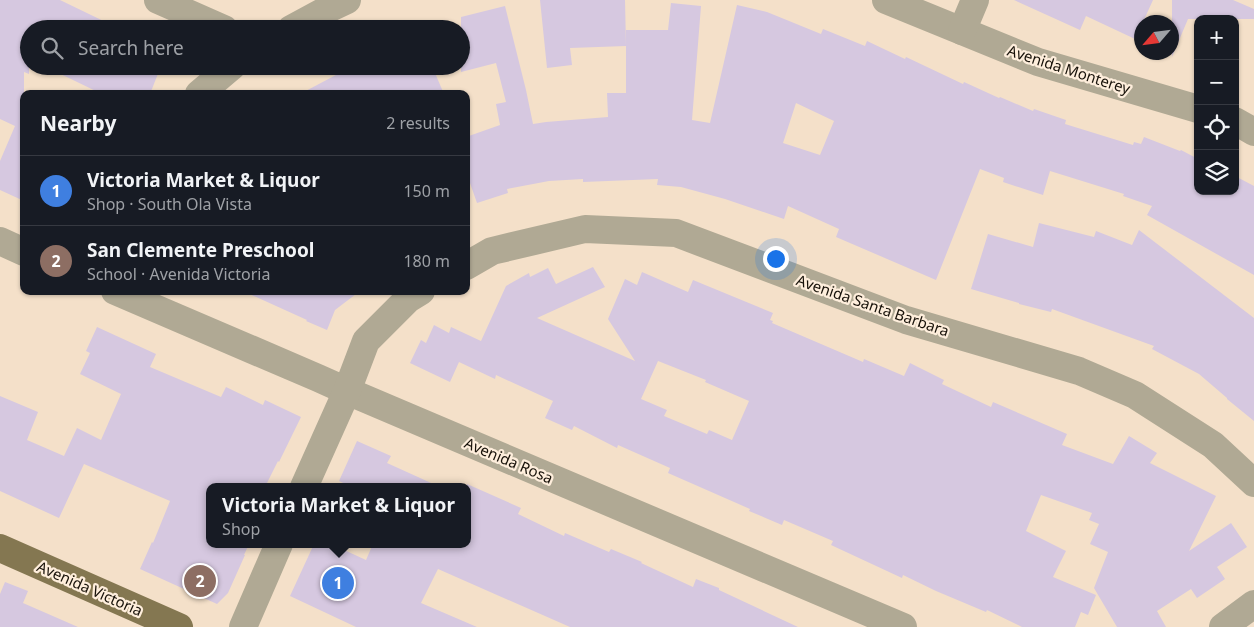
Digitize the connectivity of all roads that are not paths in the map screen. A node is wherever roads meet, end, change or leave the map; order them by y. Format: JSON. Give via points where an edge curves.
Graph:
{"nodes":[{"id":1,"x":158,"y":0,"type":"edge"},
{"id":2,"x":348,"y":0,"type":"edge"},
{"id":3,"x":886,"y":0,"type":"edge"},
{"id":4,"x":975,"y":0,"type":"edge"},
{"id":5,"x":914,"y":5,"type":"edge"},
{"id":6,"x":204,"y":20,"type":"edge"},
{"id":7,"x":308,"y":20,"type":"edge"},
{"id":8,"x":962,"y":31,"type":"junction"},
{"id":9,"x":221,"y":75,"type":"edge"},
{"id":10,"x":204,"y":90,"type":"edge"},
{"id":11,"x":1194,"y":108,"type":"edge"},
{"id":12,"x":1254,"y":110,"type":"edge"},
{"id":13,"x":1239,"y":117,"type":"edge"},
{"id":14,"x":1239,"y":122,"type":"edge"},
{"id":15,"x":1254,"y":132,"type":"edge"},
{"id":16,"x":0,"y":241,"type":"edge"},
{"id":17,"x":20,"y":250,"type":"edge"},
{"id":18,"x":470,"y":264,"type":"edge"},
{"id":19,"x":124,"y":295,"type":"edge"},
{"id":20,"x":414,"y":295,"type":"edge"},
{"id":21,"x":347,"y":391,"type":"junction"},
{"id":22,"x":306,"y":483,"type":"edge"},
{"id":23,"x":1254,"y":484,"type":"edge"},
{"id":24,"x":0,"y":548,"type":"edge"},
{"id":25,"x":277,"y":548,"type":"edge"},
{"id":26,"x":1254,"y":604,"type":"edge"},
{"id":27,"x":179,"y":627,"type":"edge"},
{"id":28,"x":243,"y":627,"type":"edge"},
{"id":29,"x":903,"y":627,"type":"edge"},
{"id":30,"x":1223,"y":627,"type":"edge"}],
"edges":[{"from":1,"to":6,"type":"street"},
{"from":2,"to":7,"type":"street"},
{"from":3,"to":5,"type":"street","name":"Avenida Monterey"},
{"from":4,"to":8,"type":"street"},
{"from":5,"to":8,"type":"street","name":"Avenida Monterey"},
{"from":8,"to":11,"type":"street","name":"Avenida Monterey","via":[[1038,62]]},
{"from":9,"to":10,"type":"street"},
{"from":12,"to":13,"type":"street"},
{"from":14,"to":15,"type":"street"},
{"from":16,"to":17,"type":"street"},
{"from":18,"to":23,"type":"street","name":"Avenida Santa Barbara","via":[[492,251],[585,229],[676,233],[906,320],[1079,371],[1134,395],[1214,445]]},
{"from":19,"to":21,"type":"street","name":"Avenida Rosa"},
{"from":20,"to":21,"type":"street","via":[[366,341]]},
{"from":21,"to":22,"type":"street"},
{"from":21,"to":29,"type":"street","name":"Avenida Rosa"},
{"from":24,"to":27,"type":"main road","name":"Avenida Victoria"},
{"from":25,"to":28,"type":"street"},
{"from":26,"to":30,"type":"street"}]}
